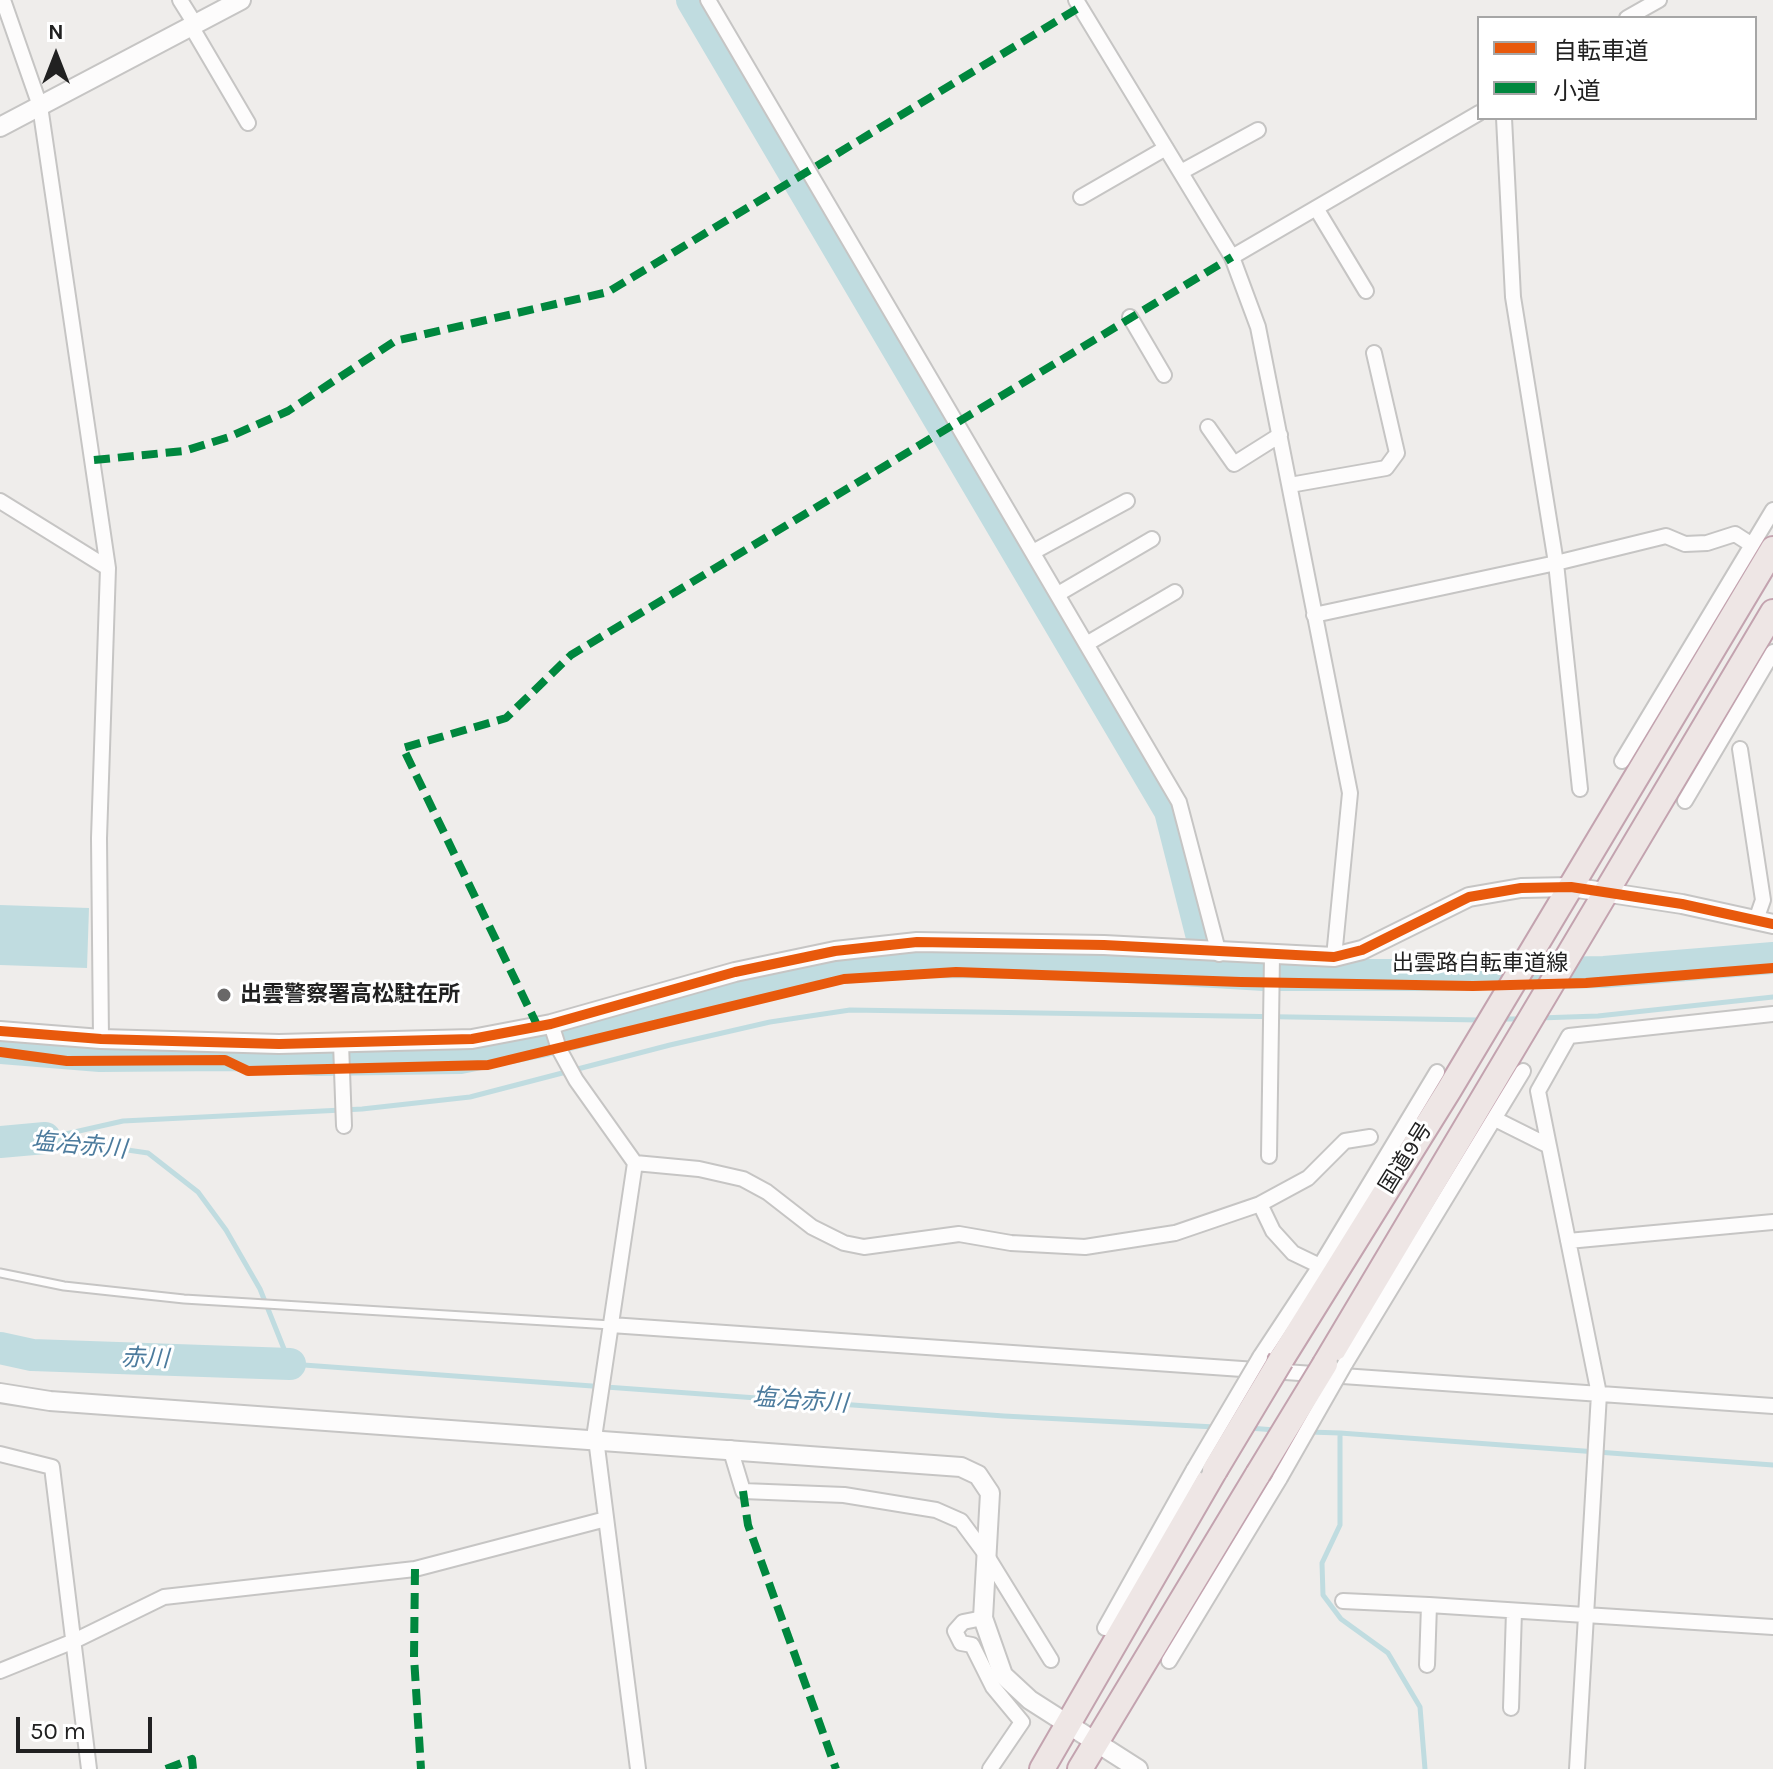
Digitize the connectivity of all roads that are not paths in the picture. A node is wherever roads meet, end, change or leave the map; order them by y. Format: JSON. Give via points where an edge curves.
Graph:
{"nodes":[{"id":1,"x":3,"y":0,"type":"edge"},
{"id":2,"x":180,"y":0,"type":"edge"},
{"id":3,"x":241,"y":0,"type":"edge"},
{"id":4,"x":708,"y":0,"type":"edge"},
{"id":5,"x":1076,"y":0,"type":"edge"},
{"id":6,"x":1659,"y":0,"type":"edge"},
{"id":7,"x":1631,"y":16,"type":"edge"},
{"id":8,"x":193,"y":25,"type":"junction"},
{"id":9,"x":40,"y":106,"type":"junction"},
{"id":10,"x":1477,"y":114,"type":"edge"},
{"id":11,"x":1504,"y":120,"type":"edge"},
{"id":12,"x":248,"y":123,"type":"dead end"},
{"id":13,"x":0,"y":127,"type":"edge"},
{"id":14,"x":1258,"y":130,"type":"dead end"},
{"id":15,"x":1166,"y":148,"type":"junction"},
{"id":16,"x":1181,"y":172,"type":"junction"},
{"id":17,"x":1081,"y":197,"type":"dead end"},
{"id":18,"x":1316,"y":208,"type":"junction"},
{"id":19,"x":1232,"y":257,"type":"junction"},
{"id":20,"x":1366,"y":291,"type":"dead end"},
{"id":21,"x":1130,"y":317,"type":"dead end"},
{"id":22,"x":1374,"y":353,"type":"dead end"},
{"id":23,"x":1164,"y":375,"type":"dead end"},
{"id":24,"x":1208,"y":427,"type":"dead end"},
{"id":25,"x":1280,"y":435,"type":"junction"},
{"id":26,"x":1290,"y":485,"type":"junction"},
{"id":27,"x":0,"y":501,"type":"edge"},
{"id":28,"x":1127,"y":501,"type":"dead end"},
{"id":29,"x":1773,"y":510,"type":"edge"},
{"id":30,"x":1152,"y":539,"type":"dead end"},
{"id":31,"x":1762,"y":547,"type":"edge"},
{"id":32,"x":1033,"y":552,"type":"junction"},
{"id":33,"x":1556,"y":563,"type":"junction"},
{"id":34,"x":108,"y":568,"type":"junction"},
{"id":35,"x":1175,"y":592,"type":"dead end"},
{"id":36,"x":1058,"y":594,"type":"junction"},
{"id":37,"x":1773,"y":612,"type":"edge"},
{"id":38,"x":1314,"y":615,"type":"junction"},
{"id":39,"x":1088,"y":643,"type":"junction"},
{"id":40,"x":1692,"y":646,"type":"junction"},
{"id":41,"x":1773,"y":652,"type":"edge"},
{"id":42,"x":1759,"y":676,"type":"junction"},
{"id":43,"x":1690,"y":688,"type":"junction"},
{"id":44,"x":1723,"y":695,"type":"junction"},
{"id":45,"x":1740,"y":749,"type":"dead end"},
{"id":46,"x":1622,"y":761,"type":"dead end"},
{"id":47,"x":1580,"y":789,"type":"dead end"},
{"id":48,"x":1685,"y":801,"type":"dead end"},
{"id":49,"x":1571,"y":887,"type":"junction"},
{"id":50,"x":1605,"y":892,"type":"junction"},
{"id":51,"x":1764,"y":922,"type":"edge"},
{"id":52,"x":1219,"y":954,"type":"junction"},
{"id":53,"x":1272,"y":956,"type":"junction"},
{"id":54,"x":1334,"y":957,"type":"junction"},
{"id":55,"x":1773,"y":1014,"type":"edge"},
{"id":56,"x":551,"y":1024,"type":"junction"},
{"id":57,"x":0,"y":1031,"type":"edge"},
{"id":58,"x":101,"y":1039,"type":"junction"},
{"id":59,"x":341,"y":1043,"type":"junction"},
{"id":60,"x":1523,"y":1071,"type":"dead end"},
{"id":61,"x":1495,"y":1076,"type":"junction"},
{"id":62,"x":1443,"y":1081,"type":"junction"},
{"id":63,"x":1418,"y":1104,"type":"junction"},
{"id":64,"x":1498,"y":1114,"type":"junction"},
{"id":65,"x":344,"y":1126,"type":"dead end"},
{"id":66,"x":1370,"y":1137,"type":"dead end"},
{"id":67,"x":1549,"y":1146,"type":"junction"},
{"id":68,"x":1269,"y":1156,"type":"dead end"},
{"id":69,"x":635,"y":1163,"type":"junction"},
{"id":70,"x":1260,"y":1204,"type":"junction"},
{"id":71,"x":1773,"y":1222,"type":"edge"},
{"id":72,"x":1568,"y":1241,"type":"junction"},
{"id":73,"x":1320,"y":1266,"type":"junction"},
{"id":74,"x":0,"y":1273,"type":"edge"},
{"id":75,"x":611,"y":1325,"type":"junction"},
{"id":76,"x":1270,"y":1359,"type":"junction"},
{"id":77,"x":1335,"y":1364,"type":"junction"},
{"id":78,"x":0,"y":1393,"type":"edge"},
{"id":79,"x":1599,"y":1394,"type":"junction"},
{"id":80,"x":1773,"y":1406,"type":"edge"},
{"id":81,"x":596,"y":1439,"type":"junction"},
{"id":82,"x":730,"y":1448,"type":"junction"},
{"id":83,"x":0,"y":1454,"type":"edge"},
{"id":84,"x":1204,"y":1470,"type":"junction"},
{"id":85,"x":1269,"y":1476,"type":"junction"},
{"id":86,"x":606,"y":1519,"type":"junction"},
{"id":87,"x":1234,"y":1554,"type":"junction"},
{"id":88,"x":987,"y":1556,"type":"junction"},
{"id":89,"x":1203,"y":1565,"type":"junction"},
{"id":90,"x":1128,"y":1586,"type":"junction"},
{"id":91,"x":1343,"y":1601,"type":"dead end"},
{"id":92,"x":1429,"y":1605,"type":"junction"},
{"id":93,"x":1514,"y":1611,"type":"junction"},
{"id":94,"x":1588,"y":1614,"type":"junction"},
{"id":95,"x":983,"y":1618,"type":"junction"},
{"id":96,"x":1116,"y":1626,"type":"junction"},
{"id":97,"x":1773,"y":1627,"type":"edge"},
{"id":98,"x":74,"y":1641,"type":"junction"},
{"id":99,"x":1051,"y":1660,"type":"dead end"},
{"id":100,"x":1169,"y":1661,"type":"dead end"},
{"id":101,"x":1427,"y":1665,"type":"dead end"},
{"id":102,"x":0,"y":1671,"type":"edge"},
{"id":103,"x":1511,"y":1708,"type":"dead end"},
{"id":104,"x":1067,"y":1725,"type":"junction"},
{"id":105,"x":1096,"y":1741,"type":"junction"},
{"id":106,"x":89,"y":1769,"type":"edge"},
{"id":107,"x":638,"y":1769,"type":"edge"},
{"id":108,"x":990,"y":1769,"type":"edge"},
{"id":109,"x":1042,"y":1769,"type":"edge"},
{"id":110,"x":1080,"y":1769,"type":"edge"},
{"id":111,"x":1138,"y":1769,"type":"edge"},
{"id":112,"x":1577,"y":1769,"type":"edge"}],
"edges":[{"from":1,"to":9,"type":"street"},
{"from":2,"to":8,"type":"street"},
{"from":3,"to":8,"type":"street"},
{"from":4,"to":32,"type":"street"},
{"from":5,"to":15,"type":"street"},
{"from":6,"to":7,"type":"street"},
{"from":8,"to":9,"type":"street"},
{"from":8,"to":12,"type":"street"},
{"from":9,"to":13,"type":"street"},
{"from":9,"to":34,"type":"street"},
{"from":10,"to":18,"type":"street"},
{"from":11,"to":33,"type":"street","via":[[1513,297]]},
{"from":14,"to":16,"type":"street"},
{"from":15,"to":16,"type":"street"},
{"from":15,"to":17,"type":"street"},
{"from":16,"to":19,"type":"street"},
{"from":18,"to":19,"type":"street"},
{"from":18,"to":20,"type":"street"},
{"from":19,"to":25,"type":"street","via":[[1258,327]]},
{"from":21,"to":23,"type":"street"},
{"from":22,"to":26,"type":"street","via":[[1397,453],[1386,468]]},
{"from":24,"to":25,"type":"street","via":[[1234,464]]},
{"from":25,"to":26,"type":"street"},
{"from":26,"to":38,"type":"street"},
{"from":27,"to":34,"type":"street"},
{"from":28,"to":32,"type":"street"},
{"from":29,"to":31,"type":"street"},
{"from":30,"to":36,"type":"street"},
{"from":31,"to":33,"type":"street","via":[[1735,534],[1685,544],[1666,536]]},
{"from":31,"to":40,"type":"street"},
{"from":31,"to":43,"type":"highway","name":"国道9号"},
{"from":32,"to":36,"type":"street"},
{"from":33,"to":38,"type":"street"},
{"from":33,"to":47,"type":"street"},
{"from":34,"to":58,"type":"street","via":[[99,838]]},
{"from":35,"to":39,"type":"street"},
{"from":36,"to":39,"type":"street"},
{"from":37,"to":44,"type":"highway","name":"国道9号"},
{"from":38,"to":54,"type":"street","via":[[1350,793]]},
{"from":39,"to":52,"type":"street","via":[[1179,802]]},
{"from":40,"to":43,"type":"street"},
{"from":40,"to":46,"type":"street"},
{"from":41,"to":42,"type":"street"},
{"from":42,"to":44,"type":"street"},
{"from":42,"to":48,"type":"street"},
{"from":43,"to":49,"type":"highway","name":"国道9号"},
{"from":44,"to":50,"type":"highway","name":"国道9号"},
{"from":45,"to":51,"type":"street"},
{"from":49,"to":50,"type":"street"},
{"from":49,"to":54,"type":"street","via":[[1469,897],[1362,950]]},
{"from":49,"to":62,"type":"highway","name":"国道9号","via":[[1480,1037]]},
{"from":50,"to":51,"type":"street"},
{"from":50,"to":61,"type":"highway","name":"国道9号"},
{"from":52,"to":53,"type":"street"},
{"from":52,"to":56,"type":"street","via":[[1090,944],[917,942],[835,951],[735,972]]},
{"from":53,"to":54,"type":"street"},
{"from":53,"to":68,"type":"street"},
{"from":55,"to":67,"type":"street","via":[[1569,1036],[1538,1091]]},
{"from":56,"to":59,"type":"street","via":[[472,1039]]},
{"from":56,"to":69,"type":"street","via":[[576,1080]]},
{"from":57,"to":58,"type":"street"},
{"from":58,"to":59,"type":"street"},
{"from":59,"to":65,"type":"street"},
{"from":60,"to":64,"type":"street"},
{"from":61,"to":64,"type":"street"},
{"from":61,"to":77,"type":"highway","name":"国道9号"},
{"from":62,"to":63,"type":"street"},
{"from":62,"to":63,"type":"street"},
{"from":62,"to":76,"type":"highway","name":"国道9号"},
{"from":63,"to":73,"type":"street"},
{"from":64,"to":67,"type":"street"},
{"from":64,"to":77,"type":"street"},
{"from":66,"to":70,"type":"street","via":[[1345,1141],[1308,1178]]},
{"from":67,"to":72,"type":"street"},
{"from":69,"to":70,"type":"street","via":[[743,1179],[812,1227],[864,1247],[959,1234],[1085,1247],[1175,1233]]},
{"from":69,"to":75,"type":"street"},
{"from":70,"to":73,"type":"street","via":[[1273,1231],[1293,1253]]},
{"from":71,"to":72,"type":"street"},
{"from":72,"to":79,"type":"street"},
{"from":73,"to":76,"type":"street"},
{"from":74,"to":75,"type":"lane","via":[[184,1299]]},
{"from":75,"to":79,"type":"street"},
{"from":75,"to":81,"type":"street"},
{"from":76,"to":84,"type":"highway","name":"国道9号","bridge":true},
{"from":77,"to":85,"type":"highway","name":"国道9号","bridge":true},
{"from":78,"to":81,"type":"street","via":[[50,1401]]},
{"from":79,"to":80,"type":"street"},
{"from":79,"to":94,"type":"street"},
{"from":81,"to":82,"type":"street"},
{"from":81,"to":86,"type":"street"},
{"from":82,"to":88,"type":"street","via":[[743,1491],[844,1495],[936,1510],[961,1521]]},
{"from":82,"to":88,"type":"street","via":[[961,1467],[978,1475],[990,1493]]},
{"from":83,"to":98,"type":"street","via":[[52,1467]]},
{"from":84,"to":90,"type":"street"},
{"from":84,"to":96,"type":"highway","name":"国道9号"},
{"from":85,"to":87,"type":"street"},
{"from":85,"to":89,"type":"highway","name":"国道9号"},
{"from":86,"to":98,"type":"street","via":[[415,1569],[164,1597]]},
{"from":86,"to":107,"type":"street"},
{"from":87,"to":89,"type":"street"},
{"from":87,"to":100,"type":"street"},
{"from":88,"to":95,"type":"street"},
{"from":88,"to":99,"type":"street"},
{"from":89,"to":105,"type":"highway","name":"国道9号"},
{"from":90,"to":96,"type":"street"},
{"from":90,"to":96,"type":"street"},
{"from":91,"to":92,"type":"street"},
{"from":92,"to":93,"type":"street"},
{"from":92,"to":101,"type":"street"},
{"from":93,"to":94,"type":"street"},
{"from":93,"to":103,"type":"street"},
{"from":94,"to":97,"type":"street"},
{"from":94,"to":112,"type":"street"},
{"from":95,"to":104,"type":"street","via":[[1003,1675]]},
{"from":95,"to":108,"type":"street","via":[[963,1622],[955,1631],[961,1643],[972,1645],[993,1687],[1022,1722]]},
{"from":96,"to":104,"type":"highway","name":"国道9号"},
{"from":98,"to":102,"type":"street"},
{"from":98,"to":106,"type":"street"},
{"from":104,"to":105,"type":"street"},
{"from":104,"to":109,"type":"highway","name":"国道9号"},
{"from":105,"to":110,"type":"highway","name":"国道9号"},
{"from":105,"to":111,"type":"street"}]}
